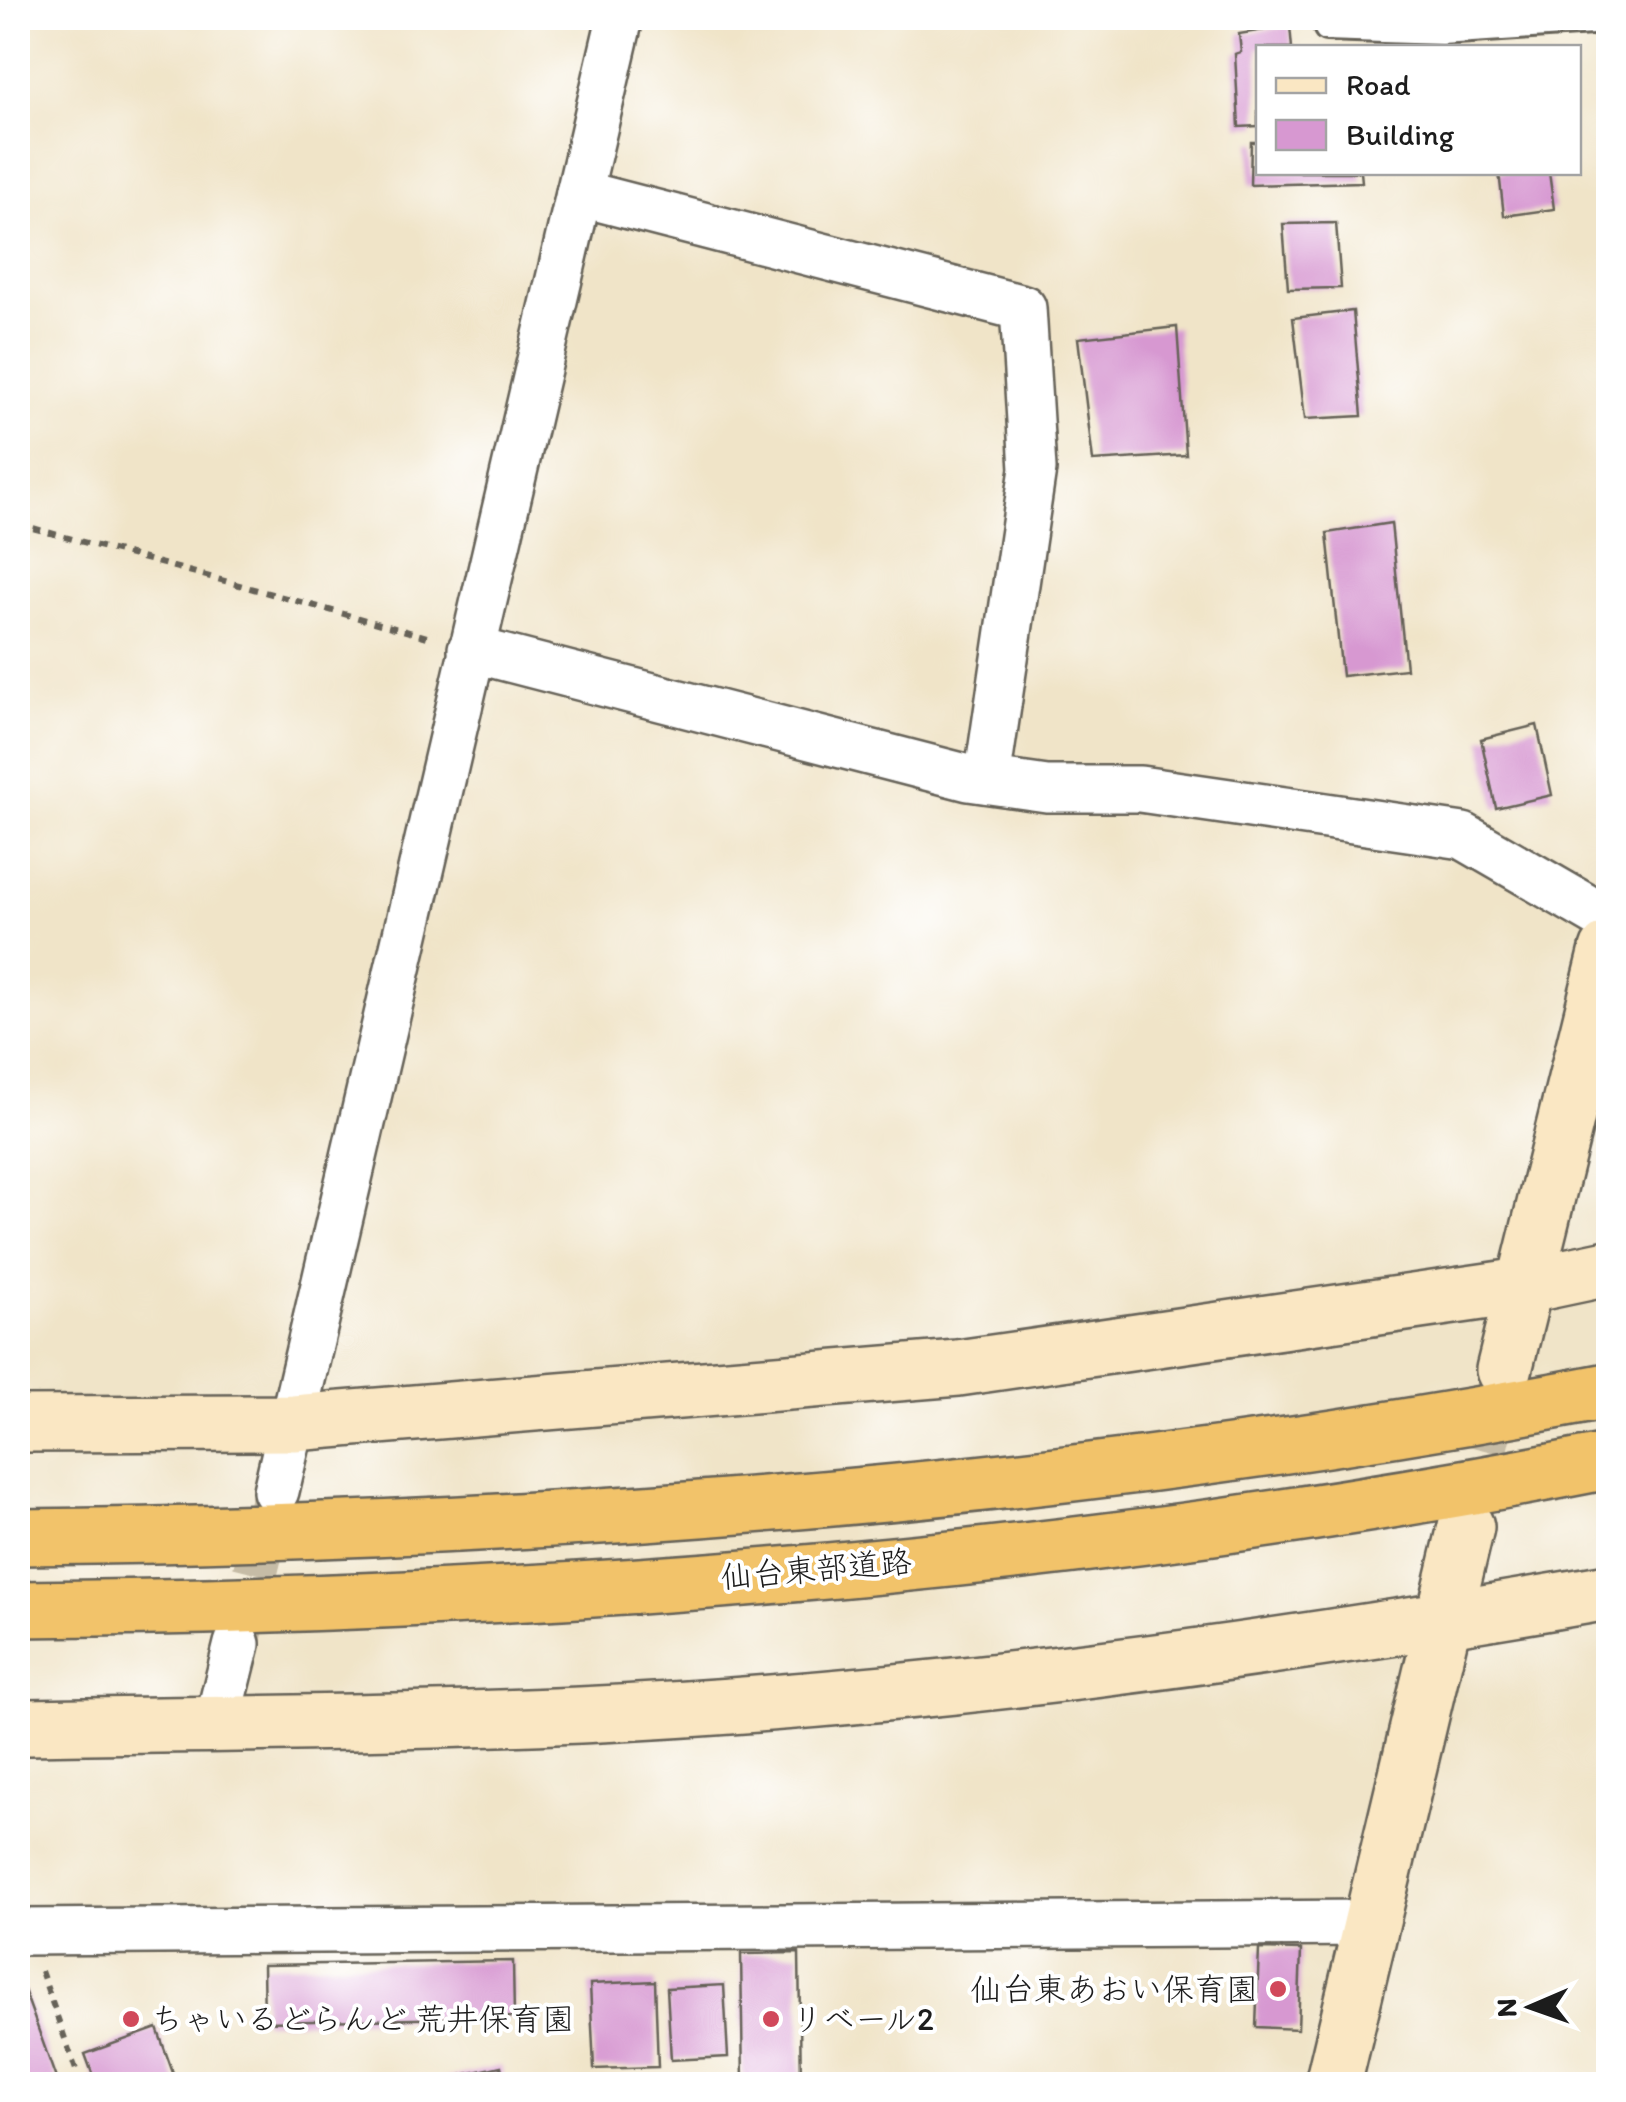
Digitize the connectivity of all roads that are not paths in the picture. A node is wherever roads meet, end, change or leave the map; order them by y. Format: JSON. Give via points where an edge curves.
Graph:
{"nodes":[{"id":1,"x":620,"y":18,"type":"edge"},
{"id":2,"x":1608,"y":22,"type":"edge"},
{"id":3,"x":1326,"y":29,"type":"dead end"},
{"id":4,"x":579,"y":192,"type":"junction"},
{"id":5,"x":471,"y":649,"type":"junction"},
{"id":6,"x":986,"y":780,"type":"junction"},
{"id":7,"x":1608,"y":920,"type":"edge"},
{"id":8,"x":1608,"y":950,"type":"edge"},
{"id":9,"x":1608,"y":1268,"type":"edge"},
{"id":10,"x":1523,"y":1286,"type":"junction"},
{"id":11,"x":1504,"y":1370,"type":"tunnel mouth"},
{"id":12,"x":1608,"y":1391,"type":"edge"},
{"id":13,"x":18,"y":1424,"type":"edge"},
{"id":14,"x":294,"y":1424,"type":"junction"},
{"id":15,"x":1608,"y":1461,"type":"edge"},
{"id":16,"x":276,"y":1491,"type":"tunnel mouth"},
{"id":17,"x":1466,"y":1526,"type":"tunnel mouth"},
{"id":18,"x":18,"y":1537,"type":"edge"},
{"id":19,"x":1608,"y":1592,"type":"edge"},
{"id":20,"x":18,"y":1609,"type":"edge"},
{"id":21,"x":1446,"y":1620,"type":"junction"},
{"id":22,"x":237,"y":1644,"type":"tunnel mouth"},
{"id":23,"x":217,"y":1724,"type":"junction"},
{"id":24,"x":18,"y":1727,"type":"edge"},
{"id":25,"x":1374,"y":1923,"type":"junction"},
{"id":26,"x":22,"y":1932,"type":"edge"},
{"id":27,"x":1333,"y":2084,"type":"edge"}],
"edges":[{"from":1,"to":4,"type":"street"},
{"from":2,"to":3,"type":"lane","via":[[1441,33]]},
{"from":4,"to":5,"type":"street"},
{"from":4,"to":6,"type":"street","via":[[1023,308],[1034,469]]},
{"from":5,"to":6,"type":"street"},
{"from":5,"to":14,"type":"street"},
{"from":6,"to":7,"type":"street","via":[[1140,789],[1463,836]]},
{"from":8,"to":10,"type":"street"},
{"from":9,"to":10,"type":"street"},
{"from":10,"to":11,"type":"street"},
{"from":10,"to":14,"type":"street","via":[[958,1368]]},
{"from":12,"to":18,"type":"highway","via":[[1230,1450],[775,1502],[461,1526]]},
{"from":13,"to":14,"type":"street"},
{"from":14,"to":16,"type":"street"},
{"from":15,"to":20,"type":"highway","name":"仙台東部道路","via":[[1053,1546],[776,1575],[446,1598]]},
{"from":17,"to":21,"type":"street"},
{"from":19,"to":21,"type":"street"},
{"from":21,"to":23,"type":"street","via":[[822,1697],[581,1714]]},
{"from":21,"to":25,"type":"street"},
{"from":22,"to":23,"type":"street"},
{"from":23,"to":24,"type":"street"},
{"from":25,"to":26,"type":"street"},
{"from":25,"to":27,"type":"street"}]}
